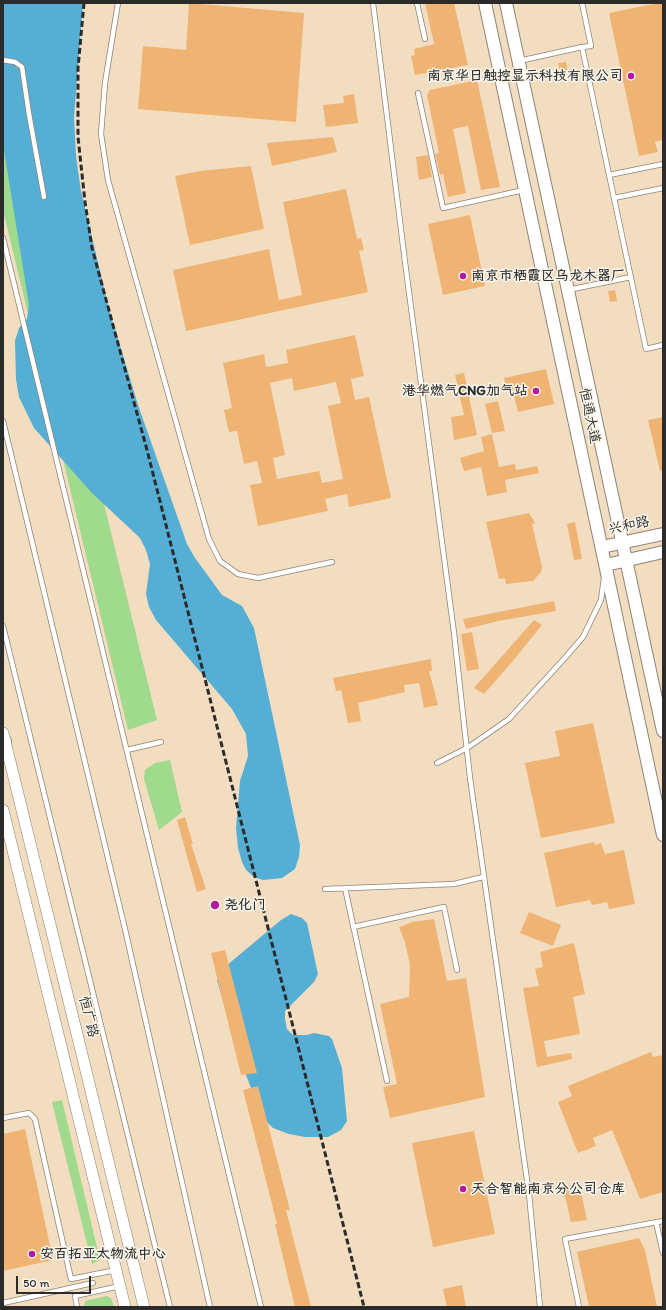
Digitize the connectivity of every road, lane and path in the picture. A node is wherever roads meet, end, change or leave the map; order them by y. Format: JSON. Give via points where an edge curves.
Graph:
{"nodes":[{"id":1,"x":118,"y":3,"type":"edge"},
{"id":2,"x":373,"y":3,"type":"edge"},
{"id":3,"x":417,"y":3,"type":"edge"},
{"id":4,"x":486,"y":3,"type":"edge"},
{"id":5,"x":506,"y":3,"type":"edge"},
{"id":6,"x":582,"y":3,"type":"edge"},
{"id":7,"x":425,"y":39,"type":"dead end"},
{"id":8,"x":582,"y":48,"type":"junction"},
{"id":9,"x":3,"y":60,"type":"edge"},
{"id":10,"x":519,"y":61,"type":"junction"},
{"id":11,"x":418,"y":92,"type":"dead end"},
{"id":12,"x":663,"y":164,"type":"edge"},
{"id":13,"x":609,"y":175,"type":"junction"},
{"id":14,"x":663,"y":188,"type":"edge"},
{"id":15,"x":526,"y":190,"type":"junction"},
{"id":16,"x":44,"y":197,"type":"dead end"},
{"id":17,"x":614,"y":198,"type":"junction"},
{"id":18,"x":3,"y":238,"type":"edge"},
{"id":19,"x":631,"y":277,"type":"junction"},
{"id":20,"x":568,"y":290,"type":"junction"},
{"id":21,"x":663,"y":345,"type":"edge"},
{"id":22,"x":3,"y":421,"type":"edge"},
{"id":23,"x":663,"y":534,"type":"edge"},
{"id":24,"x":623,"y":543,"type":"junction"},
{"id":25,"x":602,"y":547,"type":"junction"},
{"id":26,"x":663,"y":552,"type":"edge"},
{"id":27,"x":627,"y":560,"type":"junction"},
{"id":28,"x":332,"y":562,"type":"dead end"},
{"id":29,"x":606,"y":564,"type":"junction"},
{"id":30,"x":3,"y":626,"type":"edge"},
{"id":31,"x":662,"y":726,"type":"edge"},
{"id":32,"x":3,"y":740,"type":"edge"},
{"id":33,"x":161,"y":742,"type":"dead end"},
{"id":34,"x":467,"y":748,"type":"junction"},
{"id":35,"x":127,"y":750,"type":"junction"},
{"id":36,"x":437,"y":763,"type":"dead end"},
{"id":37,"x":3,"y":810,"type":"edge"},
{"id":38,"x":663,"y":835,"type":"edge"},
{"id":39,"x":483,"y":877,"type":"junction"},
{"id":40,"x":345,"y":888,"type":"junction"},
{"id":41,"x":325,"y":889,"type":"dead end"},
{"id":42,"x":353,"y":927,"type":"junction"},
{"id":43,"x":457,"y":970,"type":"dead end"},
{"id":44,"x":386,"y":1081,"type":"dead end"},
{"id":45,"x":3,"y":1118,"type":"edge"},
{"id":46,"x":663,"y":1221,"type":"edge"},
{"id":47,"x":656,"y":1222,"type":"junction"},
{"id":48,"x":663,"y":1253,"type":"edge"},
{"id":49,"x":116,"y":1270,"type":"junction"},
{"id":50,"x":93,"y":1283,"type":"dead end"},
{"id":51,"x":120,"y":1286,"type":"junction"},
{"id":52,"x":3,"y":1303,"type":"edge"},
{"id":53,"x":77,"y":1307,"type":"edge"},
{"id":54,"x":125,"y":1307,"type":"edge"},
{"id":55,"x":144,"y":1307,"type":"edge"},
{"id":56,"x":170,"y":1307,"type":"edge"},
{"id":57,"x":210,"y":1307,"type":"edge"},
{"id":58,"x":261,"y":1307,"type":"edge"},
{"id":59,"x":540,"y":1307,"type":"edge"},
{"id":60,"x":579,"y":1307,"type":"edge"}],
"edges":[{"from":1,"to":28,"type":"lane","via":[[105,83],[101,134],[108,180],[209,539],[220,561],[238,574],[258,578]]},
{"from":2,"to":34,"type":"lane"},
{"from":3,"to":7,"type":"lane"},
{"from":4,"to":15,"type":"main road","name":"恒通大道"},
{"from":5,"to":10,"type":"main road","name":"恒通大道"},
{"from":6,"to":8,"type":"lane","via":[[591,46]]},
{"from":8,"to":10,"type":"lane"},
{"from":8,"to":13,"type":"lane"},
{"from":9,"to":16,"type":"lane","via":[[22,67]]},
{"from":10,"to":20,"type":"main road","name":"恒通大道"},
{"from":11,"to":15,"type":"lane","via":[[443,208]]},
{"from":12,"to":13,"type":"lane"},
{"from":13,"to":17,"type":"lane"},
{"from":14,"to":17,"type":"lane"},
{"from":15,"to":25,"type":"main road","name":"恒通大道"},
{"from":17,"to":19,"type":"lane"},
{"from":18,"to":35,"type":"lane"},
{"from":19,"to":20,"type":"lane"},
{"from":19,"to":21,"type":"lane","via":[[646,349]]},
{"from":20,"to":24,"type":"main road","name":"恒通大道"},
{"from":22,"to":57,"type":"lane","via":[[126,937]]},
{"from":23,"to":24,"type":"main road","name":"兴和路"},
{"from":24,"to":25,"type":"main road","name":"兴和路"},
{"from":24,"to":27,"type":"main road","name":"恒通大道"},
{"from":25,"to":29,"type":"main road","name":"恒通大道"},
{"from":26,"to":27,"type":"main road"},
{"from":27,"to":29,"type":"main road"},
{"from":27,"to":31,"type":"main road","name":"恒通大道"},
{"from":29,"to":34,"type":"lane","via":[[601,600],[583,637],[508,719]]},
{"from":29,"to":38,"type":"main road","name":"恒通大道"},
{"from":30,"to":56,"type":"lane"},
{"from":32,"to":55,"type":"street","name":"恒广路"},
{"from":33,"to":35,"type":"lane"},
{"from":34,"to":36,"type":"lane"},
{"from":34,"to":39,"type":"lane"},
{"from":35,"to":58,"type":"lane"},
{"from":37,"to":49,"type":"street"},
{"from":39,"to":40,"type":"lane","via":[[454,884]]},
{"from":39,"to":59,"type":"lane","via":[[529,1194]]},
{"from":40,"to":41,"type":"lane"},
{"from":40,"to":42,"type":"lane"},
{"from":42,"to":43,"type":"lane","via":[[444,907]]},
{"from":42,"to":44,"type":"lane"},
{"from":45,"to":49,"type":"lane","via":[[29,1113],[35,1119],[71,1279]]},
{"from":46,"to":47,"type":"lane"},
{"from":47,"to":48,"type":"lane"},
{"from":47,"to":60,"type":"lane","via":[[565,1240]]},
{"from":49,"to":51,"type":"street"},
{"from":50,"to":52,"type":"lane"},
{"from":51,"to":53,"type":"lane","via":[[75,1296]]},
{"from":51,"to":54,"type":"street"}]}
